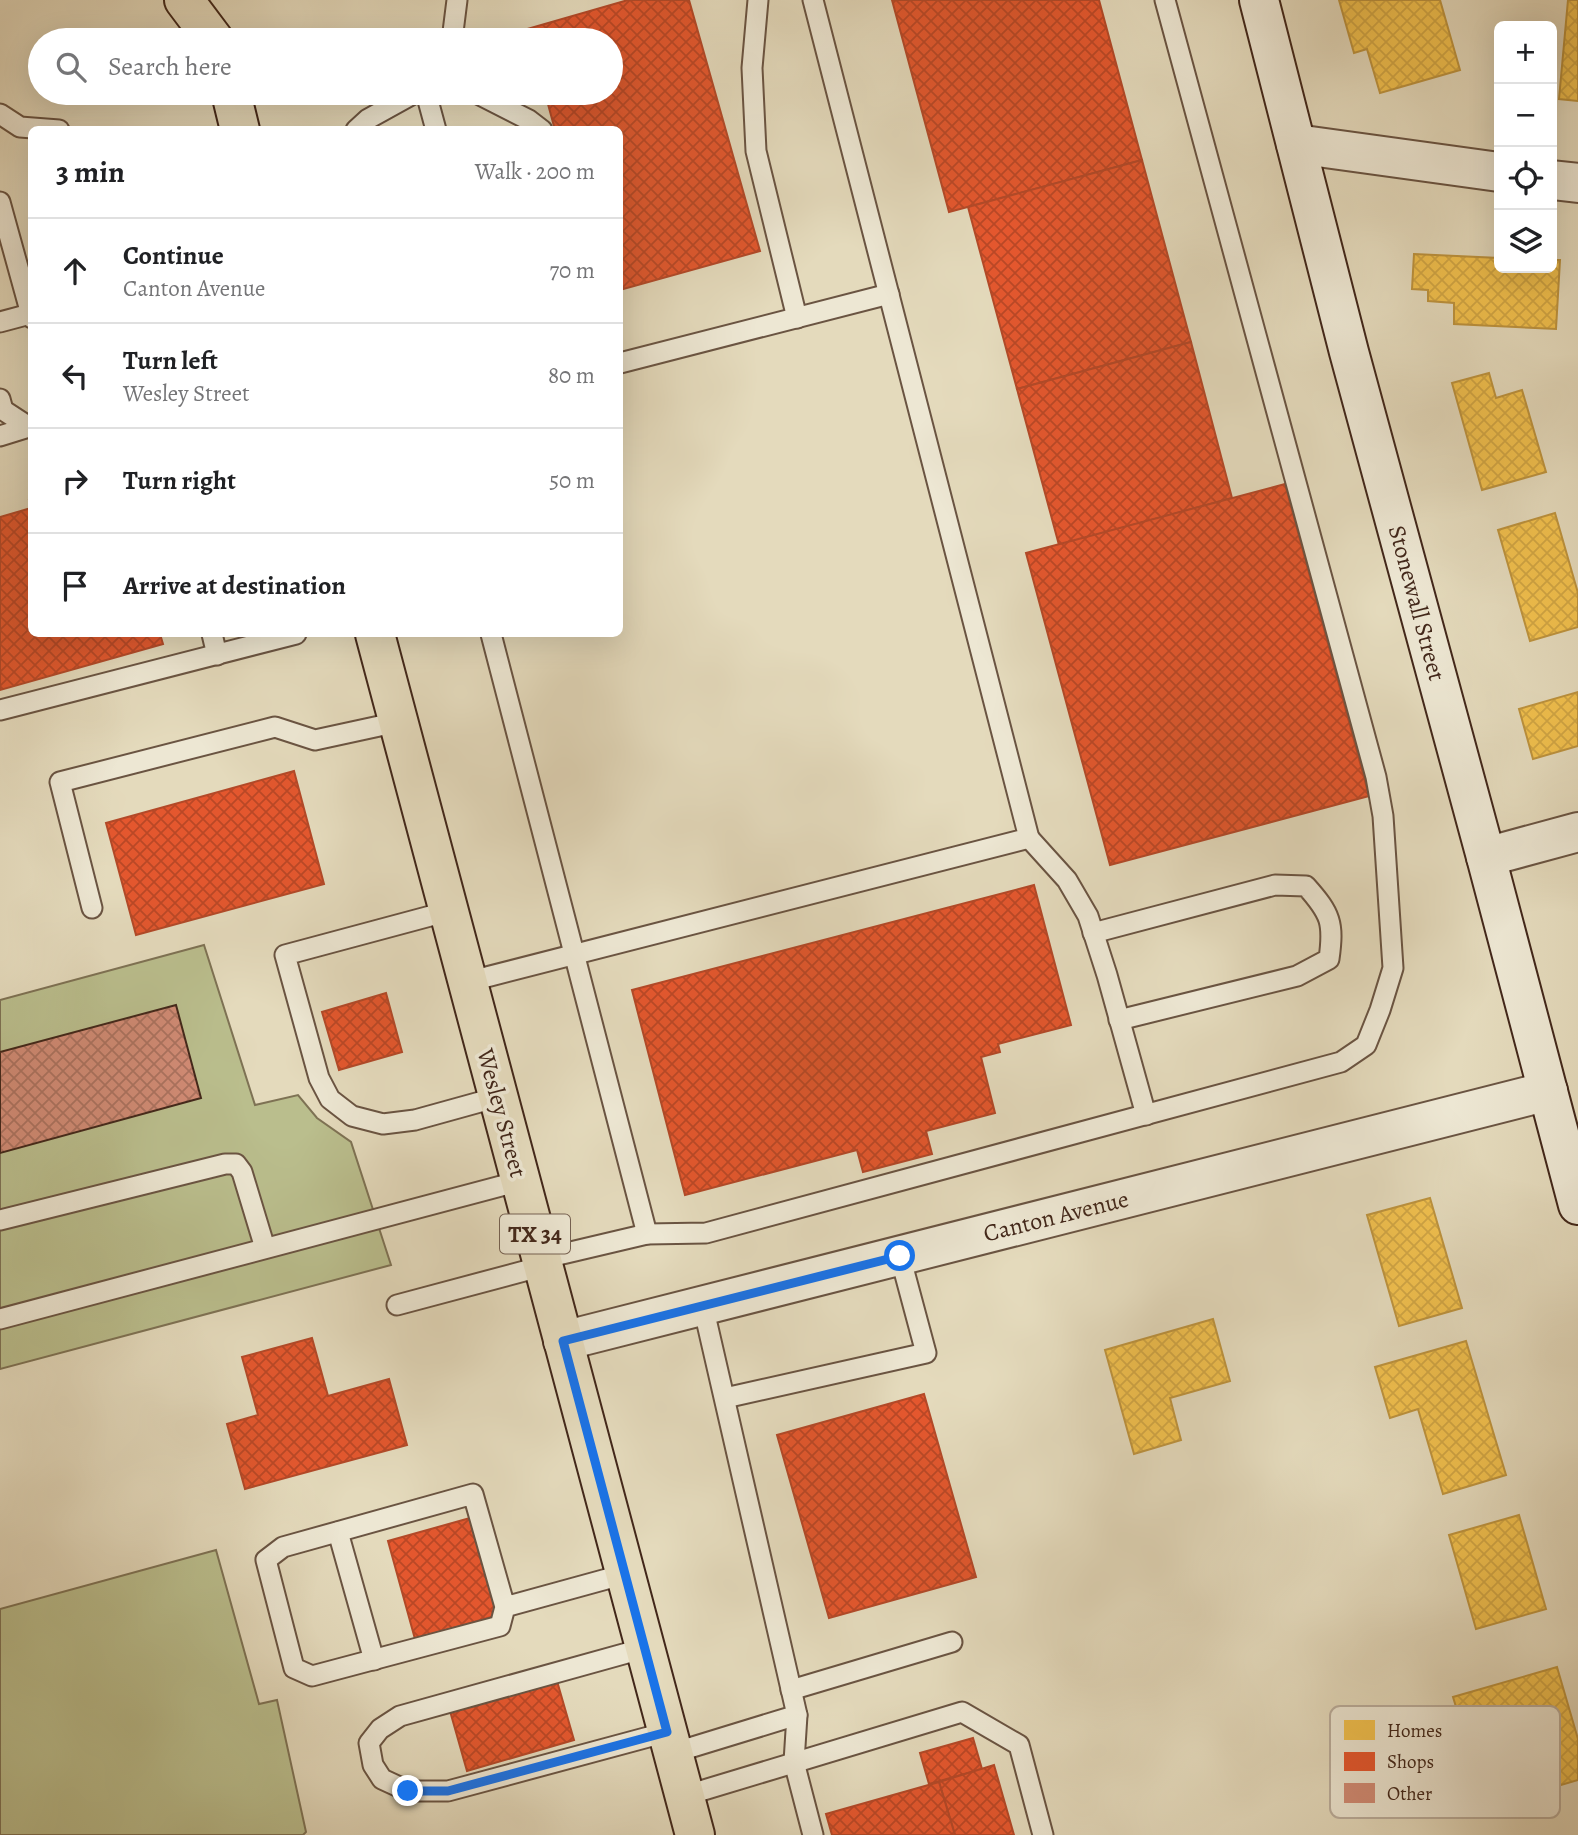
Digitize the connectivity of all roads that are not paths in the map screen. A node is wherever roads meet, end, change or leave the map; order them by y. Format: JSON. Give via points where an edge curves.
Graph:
{"nodes":[{"id":1,"x":457,"y":0,"type":"edge"},
{"id":2,"x":758,"y":0,"type":"edge"},
{"id":3,"x":813,"y":0,"type":"edge"},
{"id":4,"x":1165,"y":0,"type":"edge"},
{"id":5,"x":1259,"y":0,"type":"edge"},
{"id":6,"x":454,"y":28,"type":"edge"},
{"id":7,"x":233,"y":105,"type":"edge"},
{"id":8,"x":393,"y":105,"type":"edge"},
{"id":9,"x":429,"y":105,"type":"edge"},
{"id":10,"x":499,"y":105,"type":"edge"},
{"id":11,"x":0,"y":114,"type":"edge"},
{"id":12,"x":239,"y":126,"type":"edge"},
{"id":13,"x":360,"y":126,"type":"edge"},
{"id":14,"x":435,"y":126,"type":"edge"},
{"id":15,"x":536,"y":126,"type":"edge"},
{"id":16,"x":28,"y":128,"type":"edge"},
{"id":17,"x":1296,"y":144,"type":"junction"},
{"id":18,"x":1494,"y":171,"type":"edge"},
{"id":19,"x":1557,"y":181,"type":"edge"},
{"id":20,"x":1578,"y":183,"type":"edge"},
{"id":21,"x":0,"y":201,"type":"edge"},
{"id":22,"x":888,"y":294,"type":"junction"},
{"id":23,"x":28,"y":305,"type":"edge"},
{"id":24,"x":28,"y":317,"type":"edge"},
{"id":25,"x":797,"y":318,"type":"junction"},
{"id":26,"x":0,"y":322,"type":"edge"},
{"id":27,"x":623,"y":362,"type":"edge"},
{"id":28,"x":0,"y":399,"type":"edge"},
{"id":29,"x":28,"y":426,"type":"edge"},
{"id":30,"x":28,"y":428,"type":"edge"},
{"id":31,"x":0,"y":436,"type":"edge"},
{"id":32,"x":213,"y":637,"type":"edge"},
{"id":33,"x":285,"y":637,"type":"edge"},
{"id":34,"x":376,"y":637,"type":"edge"},
{"id":35,"x":492,"y":637,"type":"edge"},
{"id":36,"x":217,"y":655,"type":"junction"},
{"id":37,"x":125,"y":678,"type":"junction"},
{"id":38,"x":0,"y":697,"type":"edge"},
{"id":39,"x":0,"y":710,"type":"edge"},
{"id":40,"x":398,"y":722,"type":"junction"},
{"id":41,"x":1578,"y":832,"type":"edge"},
{"id":42,"x":1029,"y":838,"type":"junction"},
{"id":43,"x":1486,"y":857,"type":"junction"},
{"id":44,"x":92,"y":908,"type":"dead end"},
{"id":45,"x":449,"y":911,"type":"junction"},
{"id":46,"x":1093,"y":933,"type":"junction"},
{"id":47,"x":574,"y":955,"type":"junction"},
{"id":48,"x":467,"y":982,"type":"junction"},
{"id":49,"x":1119,"y":1020,"type":"junction"},
{"id":50,"x":1548,"y":1091,"type":"junction"},
{"id":51,"x":498,"y":1097,"type":"junction"},
{"id":52,"x":1146,"y":1115,"type":"junction"},
{"id":53,"x":520,"y":1181,"type":"junction"},
{"id":54,"x":1578,"y":1205,"type":"edge"},
{"id":55,"x":0,"y":1220,"type":"edge"},
{"id":56,"x":647,"y":1234,"type":"junction"},
{"id":57,"x":265,"y":1248,"type":"junction"},
{"id":58,"x":900,"y":1256,"type":"junction"},
{"id":59,"x":542,"y":1262,"type":"junction"},
{"id":60,"x":397,"y":1305,"type":"dead end"},
{"id":61,"x":703,"y":1306,"type":"junction"},
{"id":62,"x":0,"y":1319,"type":"edge"},
{"id":63,"x":563,"y":1341,"type":"junction"},
{"id":64,"x":724,"y":1398,"type":"junction"},
{"id":65,"x":338,"y":1532,"type":"junction"},
{"id":66,"x":625,"y":1574,"type":"junction"},
{"id":67,"x":505,"y":1607,"type":"junction"},
{"id":68,"x":952,"y":1642,"type":"dead end"},
{"id":69,"x":645,"y":1648,"type":"junction"},
{"id":70,"x":374,"y":1660,"type":"junction"},
{"id":71,"x":791,"y":1690,"type":"junction"},
{"id":72,"x":797,"y":1715,"type":"junction"},
{"id":73,"x":670,"y":1742,"type":"junction"},
{"id":74,"x":794,"y":1762,"type":"junction"},
{"id":75,"x":684,"y":1796,"type":"junction"},
{"id":76,"x":695,"y":1835,"type":"edge"},
{"id":77,"x":813,"y":1835,"type":"edge"},
{"id":78,"x":1043,"y":1835,"type":"edge"}],
"edges":[{"from":1,"to":6,"type":"lane"},
{"from":2,"to":25,"type":"lane","via":[[752,68],[756,151]]},
{"from":3,"to":22,"type":"lane"},
{"from":4,"to":52,"type":"lane","via":[[1376,777],[1383,816],[1393,968],[1366,1045],[1341,1062]]},
{"from":5,"to":17,"type":"street","name":"Stonewall Street"},
{"from":7,"to":12,"type":"main road"},
{"from":8,"to":13,"type":"lane"},
{"from":9,"to":14,"type":"lane"},
{"from":10,"to":15,"type":"lane"},
{"from":11,"to":16,"type":"lane"},
{"from":17,"to":18,"type":"street"},
{"from":17,"to":43,"type":"street","name":"Stonewall Street"},
{"from":19,"to":20,"type":"street"},
{"from":21,"to":23,"type":"lane"},
{"from":22,"to":25,"type":"lane"},
{"from":22,"to":42,"type":"lane"},
{"from":24,"to":26,"type":"lane"},
{"from":25,"to":27,"type":"lane"},
{"from":28,"to":29,"type":"lane","via":[[3,410]]},
{"from":30,"to":31,"type":"lane"},
{"from":32,"to":36,"type":"lane"},
{"from":33,"to":36,"type":"lane"},
{"from":34,"to":40,"type":"main road","name":"Wesley Street","number":"TX 34"},
{"from":35,"to":47,"type":"lane"},
{"from":36,"to":37,"type":"lane"},
{"from":37,"to":38,"type":"lane","via":[[100,670]]},
{"from":37,"to":39,"type":"lane"},
{"from":40,"to":44,"type":"lane","via":[[315,740],[275,727],[60,782]]},
{"from":40,"to":45,"type":"main road","name":"Wesley Street","number":"TX 34"},
{"from":41,"to":43,"type":"street"},
{"from":42,"to":46,"type":"lane","via":[[1067,880]]},
{"from":42,"to":47,"type":"lane"},
{"from":43,"to":50,"type":"street","name":"Stonewall Street"},
{"from":45,"to":48,"type":"main road","name":"Wesley Street","number":"TX 34"},
{"from":45,"to":51,"type":"lane","via":[[285,955],[319,1078],[330,1099],[352,1116],[383,1124],[415,1120]]},
{"from":46,"to":49,"type":"lane"},
{"from":46,"to":49,"type":"lane","via":[[1275,884],[1306,887],[1325,907],[1332,935],[1329,959],[1297,976]]},
{"from":47,"to":48,"type":"lane"},
{"from":47,"to":56,"type":"lane"},
{"from":48,"to":51,"type":"main road","name":"Wesley Street","number":"TX 34"},
{"from":49,"to":52,"type":"lane"},
{"from":50,"to":54,"type":"street","name":"Stonewall Street"},
{"from":50,"to":58,"type":"street","name":"Canton Avenue"},
{"from":51,"to":53,"type":"main road","name":"Wesley Street","number":"TX 34"},
{"from":52,"to":56,"type":"lane","via":[[706,1233]]},
{"from":53,"to":57,"type":"lane"},
{"from":53,"to":59,"type":"main road","name":"Wesley Street","number":"TX 34"},
{"from":55,"to":57,"type":"lane","via":[[236,1164]]},
{"from":56,"to":59,"type":"lane"},
{"from":57,"to":62,"type":"lane"},
{"from":58,"to":61,"type":"street","name":"Canton Avenue"},
{"from":58,"to":64,"type":"lane","via":[[926,1353]]},
{"from":59,"to":60,"type":"lane"},
{"from":59,"to":63,"type":"main road","name":"Wesley Street","number":"TX 34"},
{"from":61,"to":63,"type":"street","name":"Canton Avenue"},
{"from":61,"to":64,"type":"lane"},
{"from":63,"to":66,"type":"main road","name":"Wesley Street","number":"TX 34"},
{"from":64,"to":71,"type":"lane"},
{"from":65,"to":67,"type":"lane","via":[[473,1494]]},
{"from":65,"to":70,"type":"lane"},
{"from":65,"to":70,"type":"lane","via":[[283,1547],[266,1560],[294,1668],[312,1676]]},
{"from":66,"to":67,"type":"lane"},
{"from":66,"to":69,"type":"main road","name":"Wesley Street","number":"TX 34"},
{"from":67,"to":70,"type":"lane","via":[[500,1626]]},
{"from":68,"to":71,"type":"lane"},
{"from":69,"to":73,"type":"main road","name":"Wesley Street","number":"TX 34"},
{"from":69,"to":73,"type":"lane","via":[[400,1716],[369,1743],[373,1765],[382,1779],[408,1791],[448,1791]]},
{"from":71,"to":72,"type":"lane"},
{"from":72,"to":73,"type":"lane"},
{"from":72,"to":74,"type":"lane"},
{"from":73,"to":75,"type":"main road","name":"Wesley Street","number":"TX 34"},
{"from":74,"to":75,"type":"lane"},
{"from":74,"to":77,"type":"lane"},
{"from":74,"to":78,"type":"lane","via":[[962,1712],[1019,1745]]},
{"from":75,"to":76,"type":"main road","name":"Wesley Street","number":"TX 34"}]}
